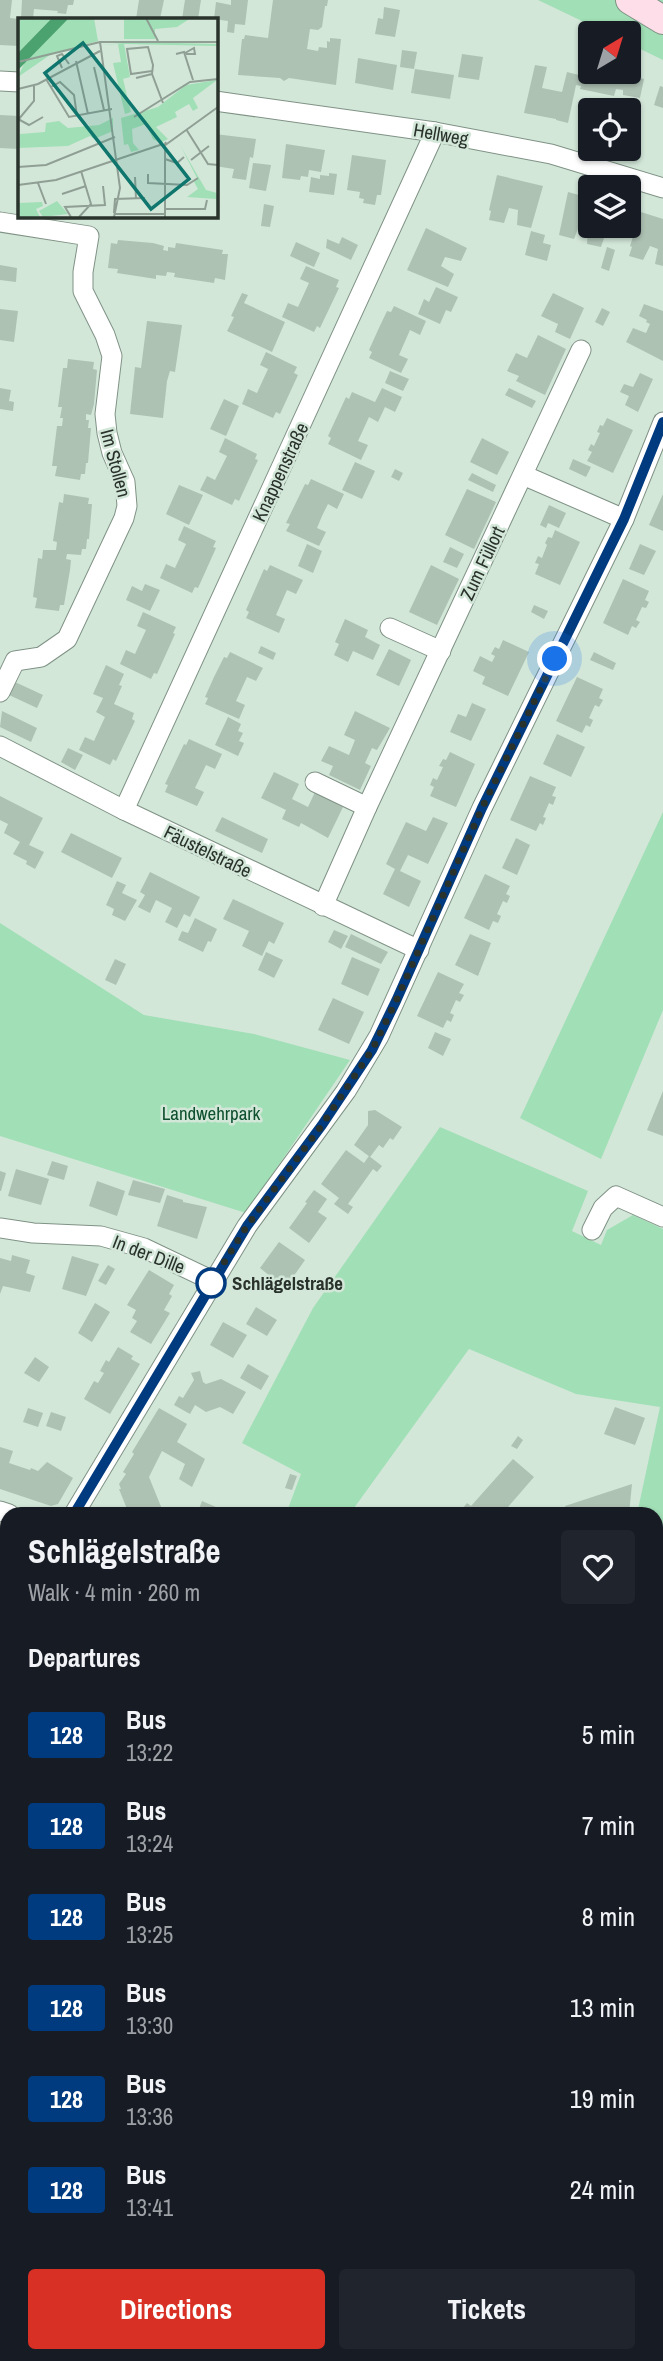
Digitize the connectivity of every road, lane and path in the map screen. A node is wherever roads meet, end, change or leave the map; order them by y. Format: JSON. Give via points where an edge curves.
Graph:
{"nodes":[{"id":1,"x":630,"y":0,"type":"edge"},
{"id":2,"x":663,"y":20,"type":"edge"},
{"id":3,"x":0,"y":80,"type":"edge"},
{"id":4,"x":18,"y":82,"type":"edge"},
{"id":5,"x":217,"y":100,"type":"edge"},
{"id":6,"x":435,"y":132,"type":"junction"},
{"id":7,"x":663,"y":188,"type":"edge"},
{"id":8,"x":0,"y":222,"type":"edge"},
{"id":9,"x":580,"y":350,"type":"dead end"},
{"id":10,"x":663,"y":422,"type":"edge"},
{"id":11,"x":523,"y":475,"type":"junction"},
{"id":12,"x":624,"y":519,"type":"junction"},
{"id":13,"x":390,"y":628,"type":"dead end"},
{"id":14,"x":441,"y":651,"type":"junction"},
{"id":15,"x":0,"y":692,"type":"edge"},
{"id":16,"x":0,"y":746,"type":"edge"},
{"id":17,"x":315,"y":782,"type":"dead end"},
{"id":18,"x":367,"y":807,"type":"junction"},
{"id":19,"x":124,"y":810,"type":"junction"},
{"id":20,"x":323,"y":906,"type":"junction"},
{"id":21,"x":419,"y":950,"type":"junction"},
{"id":22,"x":663,"y":1217,"type":"edge"},
{"id":23,"x":0,"y":1228,"type":"edge"},
{"id":24,"x":592,"y":1230,"type":"dead end"},
{"id":25,"x":213,"y":1281,"type":"junction"},
{"id":26,"x":78,"y":1507,"type":"edge"}],
"edges":[{"from":1,"to":2,"type":"main road"},
{"from":3,"to":4,"type":"street"},
{"from":5,"to":6,"type":"street","name":"Hellweg"},
{"from":6,"to":7,"type":"street","name":"Hellweg","via":[[551,154]]},
{"from":6,"to":19,"type":"street","name":"Knappenstraße"},
{"from":8,"to":15,"type":"street","name":"Im Stollen","via":[[89,236],[83,291],[112,356],[107,433],[128,493],[124,518],[67,639],[41,657],[15,661]]},
{"from":9,"to":11,"type":"street","name":"Zum Füllort"},
{"from":10,"to":12,"type":"street"},
{"from":11,"to":12,"type":"street"},
{"from":11,"to":14,"type":"street","name":"Zum Füllort"},
{"from":12,"to":21,"type":"street","via":[[482,808]]},
{"from":13,"to":14,"type":"street"},
{"from":14,"to":18,"type":"street","name":"Zum Füllort"},
{"from":16,"to":19,"type":"street","name":"Fäustelstraße"},
{"from":17,"to":18,"type":"street"},
{"from":18,"to":20,"type":"street","name":"Zum Füllort"},
{"from":19,"to":20,"type":"street","name":"Fäustelstraße"},
{"from":20,"to":21,"type":"street","name":"Fäustelstraße"},
{"from":21,"to":25,"type":"street","via":[[364,1064],[247,1226]]},
{"from":22,"to":24,"type":"street","via":[[615,1196]]},
{"from":23,"to":25,"type":"street","name":"In der Dille","via":[[101,1236],[144,1248]]},
{"from":25,"to":26,"type":"street"}]}
